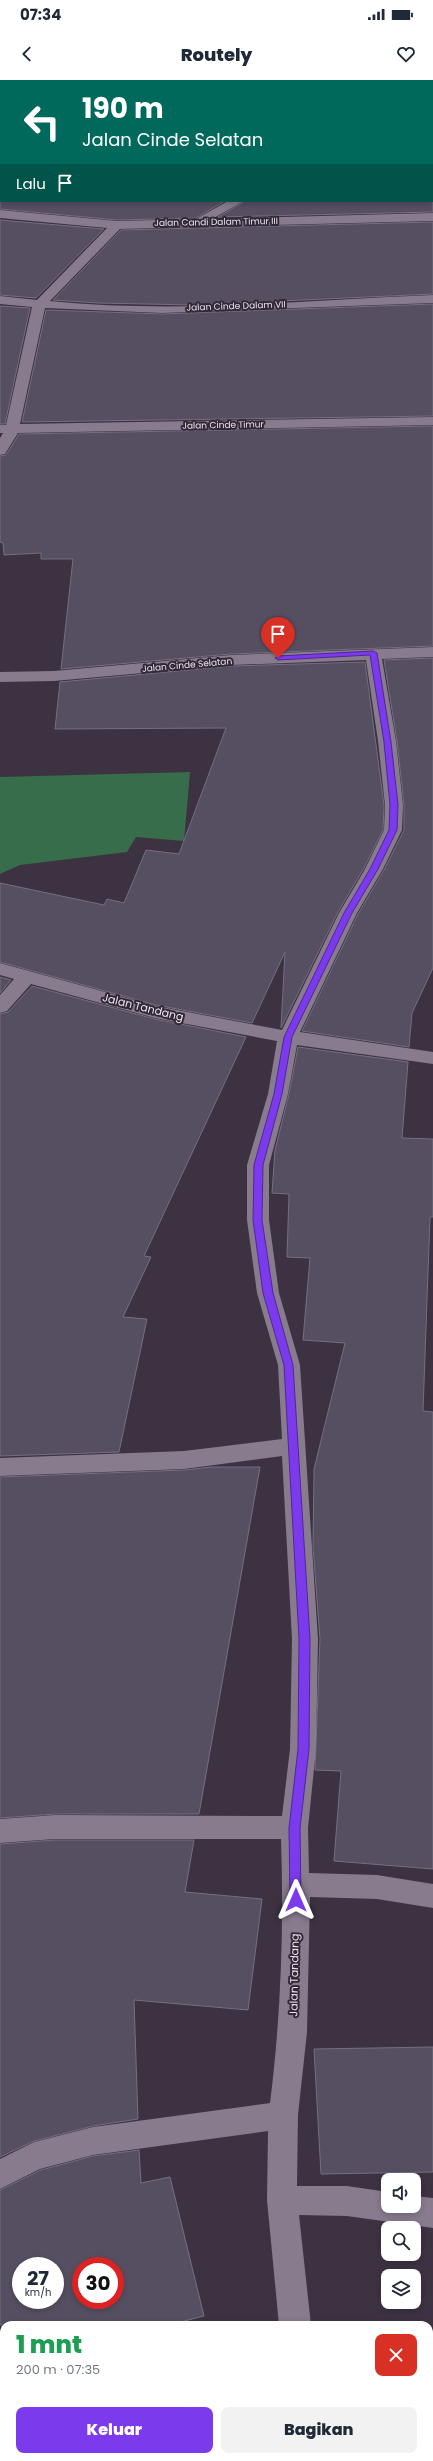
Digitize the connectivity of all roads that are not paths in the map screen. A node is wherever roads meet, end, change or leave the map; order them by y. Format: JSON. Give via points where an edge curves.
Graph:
{"nodes":[{"id":1,"x":236,"y":202,"type":"edge"},
{"id":2,"x":0,"y":214,"type":"edge"},
{"id":3,"x":433,"y":218,"type":"edge"},
{"id":4,"x":194,"y":222,"type":"junction"},
{"id":5,"x":117,"y":225,"type":"junction"},
{"id":6,"x":433,"y":299,"type":"edge"},
{"id":7,"x":0,"y":300,"type":"edge"},
{"id":8,"x":39,"y":305,"type":"junction"},
{"id":9,"x":433,"y":421,"type":"edge"},
{"id":10,"x":6,"y":429,"type":"edge"},
{"id":11,"x":0,"y":451,"type":"edge"},
{"id":12,"x":433,"y":652,"type":"edge"},
{"id":13,"x":373,"y":653,"type":"junction"},
{"id":14,"x":0,"y":677,"type":"edge"},
{"id":15,"x":0,"y":969,"type":"edge"},
{"id":16,"x":27,"y":976,"type":"junction"},
{"id":17,"x":0,"y":1007,"type":"edge"},
{"id":18,"x":288,"y":1037,"type":"junction"},
{"id":19,"x":433,"y":1058,"type":"edge"},
{"id":20,"x":292,"y":1446,"type":"junction"},
{"id":21,"x":0,"y":1467,"type":"edge"},
{"id":22,"x":294,"y":1828,"type":"junction"},
{"id":23,"x":0,"y":1831,"type":"edge"},
{"id":24,"x":296,"y":1885,"type":"junction"},
{"id":25,"x":433,"y":1896,"type":"edge"},
{"id":26,"x":283,"y":2115,"type":"junction"},
{"id":27,"x":0,"y":2175,"type":"edge"},
{"id":28,"x":282,"y":2200,"type":"junction"},
{"id":29,"x":433,"y":2213,"type":"edge"},
{"id":30,"x":295,"y":2321,"type":"edge"}],
"edges":[{"from":1,"to":4,"type":"street"},
{"from":2,"to":5,"type":"street","name":"Jalan Candi Dalam Timur III"},
{"from":3,"to":4,"type":"street","name":"Jalan Candi Dalam Timur III"},
{"from":4,"to":5,"type":"street","name":"Jalan Candi Dalam Timur III"},
{"from":5,"to":8,"type":"street"},
{"from":6,"to":8,"type":"street","name":"Jalan Cinde Dalam VII","via":[[185,308]]},
{"from":7,"to":8,"type":"street","name":"Jalan Cinde Dalam VII"},
{"from":8,"to":10,"type":"street"},
{"from":9,"to":10,"type":"street","name":"Jalan Cinde Timur"},
{"from":10,"to":11,"type":"street"},
{"from":12,"to":13,"type":"street","name":"Jalan Cinde Selatan"},
{"from":13,"to":14,"type":"street","name":"Jalan Cinde Selatan","via":[[231,660],[54,676]]},
{"from":13,"to":18,"type":"street","name":"Jalan Tandang","via":[[387,742],[394,805],[393,830],[348,913]]},
{"from":15,"to":16,"type":"street","name":"Jalan Tandang"},
{"from":16,"to":17,"type":"street"},
{"from":16,"to":18,"type":"street","name":"Jalan Tandang","via":[[155,1012]]},
{"from":18,"to":19,"type":"street","name":"Jalan Tandang"},
{"from":18,"to":20,"type":"street","name":"Jalan Tandang","via":[[278,1094],[258,1165],[258,1220],[268,1293],[289,1365]]},
{"from":20,"to":21,"type":"street","via":[[184,1460]]},
{"from":20,"to":22,"type":"street","name":"Jalan Tandang","via":[[305,1639],[303,1749]]},
{"from":22,"to":23,"type":"street","via":[[63,1827]]},
{"from":22,"to":24,"type":"street","name":"Jalan Tandang"},
{"from":24,"to":25,"type":"street","via":[[377,1887]]},
{"from":24,"to":26,"type":"street","name":"Jalan Tandang","via":[[293,2032]]},
{"from":26,"to":27,"type":"street","via":[[93,2141],[34,2156]]},
{"from":26,"to":28,"type":"street","name":"Jalan Tandang"},
{"from":28,"to":29,"type":"street","via":[[347,2201]]},
{"from":28,"to":30,"type":"street","name":"Jalan Tandang"}]}
